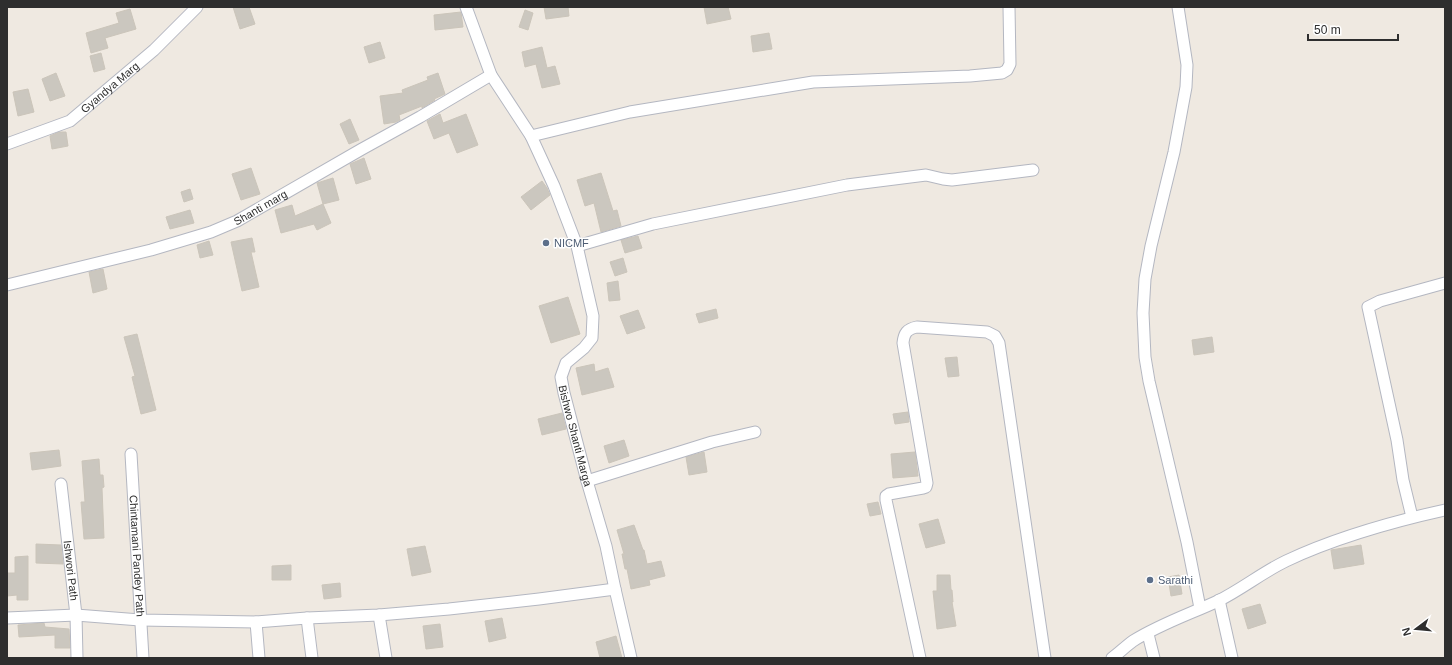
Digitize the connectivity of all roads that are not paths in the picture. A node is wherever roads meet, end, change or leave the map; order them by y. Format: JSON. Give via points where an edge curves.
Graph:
{"nodes":[{"id":1,"x":197,"y":7,"type":"edge"},
{"id":2,"x":466,"y":7,"type":"edge"},
{"id":3,"x":1009,"y":7,"type":"edge"},
{"id":4,"x":1178,"y":7,"type":"edge"},
{"id":5,"x":491,"y":75,"type":"junction"},
{"id":6,"x":531,"y":136,"type":"junction"},
{"id":7,"x":8,"y":141,"type":"edge"},
{"id":8,"x":1033,"y":170,"type":"dead end"},
{"id":9,"x":577,"y":246,"type":"junction"},
{"id":10,"x":1445,"y":283,"type":"edge"},
{"id":11,"x":7,"y":285,"type":"edge"},
{"id":12,"x":755,"y":432,"type":"dead end"},
{"id":13,"x":131,"y":454,"type":"dead end"},
{"id":14,"x":586,"y":481,"type":"junction"},
{"id":15,"x":61,"y":484,"type":"dead end"},
{"id":16,"x":1445,"y":510,"type":"edge"},
{"id":17,"x":1412,"y":517,"type":"junction"},
{"id":18,"x":615,"y":589,"type":"junction"},
{"id":19,"x":1219,"y":600,"type":"junction"},
{"id":20,"x":1200,"y":608,"type":"junction"},
{"id":21,"x":76,"y":615,"type":"junction"},
{"id":22,"x":379,"y":615,"type":"junction"},
{"id":23,"x":7,"y":618,"type":"edge"},
{"id":24,"x":307,"y":618,"type":"junction"},
{"id":25,"x":140,"y":620,"type":"junction"},
{"id":26,"x":256,"y":622,"type":"junction"},
{"id":27,"x":1148,"y":634,"type":"junction"},
{"id":28,"x":77,"y":658,"type":"edge"},
{"id":29,"x":143,"y":658,"type":"edge"},
{"id":30,"x":259,"y":658,"type":"edge"},
{"id":31,"x":312,"y":658,"type":"edge"},
{"id":32,"x":386,"y":658,"type":"edge"},
{"id":33,"x":631,"y":658,"type":"edge"},
{"id":34,"x":920,"y":658,"type":"edge"},
{"id":35,"x":1044,"y":658,"type":"edge"},
{"id":36,"x":1112,"y":658,"type":"edge"},
{"id":37,"x":1154,"y":658,"type":"edge"},
{"id":38,"x":1232,"y":658,"type":"edge"}],
"edges":[{"from":1,"to":7,"type":"street","name":"Gyandya Marg","via":[[154,50],[70,121]]},
{"from":2,"to":5,"type":"street","name":"Bishwo Shanti Marga"},
{"from":3,"to":6,"type":"street","via":[[1010,64],[1002,73],[813,82],[630,112]]},
{"from":4,"to":20,"type":"street","via":[[1187,64],[1186,87],[1174,152],[1150,252],[1144,313],[1145,357],[1188,542]]},
{"from":5,"to":6,"type":"street","name":"Bishwo Shanti Marga"},
{"from":5,"to":11,"type":"street","name":"Shanti marg","via":[[237,221],[211,232],[151,250]]},
{"from":6,"to":9,"type":"street","name":"Bishwo Shanti Marga"},
{"from":8,"to":9,"type":"street","via":[[952,180],[926,175],[847,185],[653,224]]},
{"from":9,"to":14,"type":"street","name":"Bishwo Shanti Marga","via":[[593,316],[592,338],[566,363],[562,377]]},
{"from":10,"to":17,"type":"street","via":[[1380,301],[1368,307]]},
{"from":12,"to":14,"type":"street","via":[[712,442]]},
{"from":13,"to":25,"type":"street","name":"Chintamani Pandey Path"},
{"from":14,"to":18,"type":"street","name":"Bishwo Shanti Marga","via":[[606,546]]},
{"from":15,"to":21,"type":"street","name":"Ishwori Path"},
{"from":16,"to":17,"type":"street"},
{"from":17,"to":19,"type":"street","via":[[1323,544],[1285,562]]},
{"from":18,"to":22,"type":"street","via":[[539,600]]},
{"from":18,"to":33,"type":"street","name":"Bishwo Shanti Marga"},
{"from":19,"to":20,"type":"street"},
{"from":19,"to":38,"type":"street"},
{"from":20,"to":27,"type":"street"},
{"from":21,"to":23,"type":"street"},
{"from":21,"to":25,"type":"street"},
{"from":21,"to":28,"type":"street","name":"Ishwori Path"},
{"from":22,"to":24,"type":"street"},
{"from":22,"to":32,"type":"street"},
{"from":24,"to":26,"type":"street"},
{"from":24,"to":31,"type":"street"},
{"from":25,"to":26,"type":"street"},
{"from":25,"to":29,"type":"street","name":"Chintamani Pandey Path"},
{"from":26,"to":30,"type":"street"},
{"from":27,"to":36,"type":"street"},
{"from":27,"to":37,"type":"street"},
{"from":34,"to":35,"type":"street","via":[[886,500],[889,494],[923,488],[927,483],[902,342],[903,334],[909,328],[917,327],[987,332],[995,336],[999,343]]}]}
